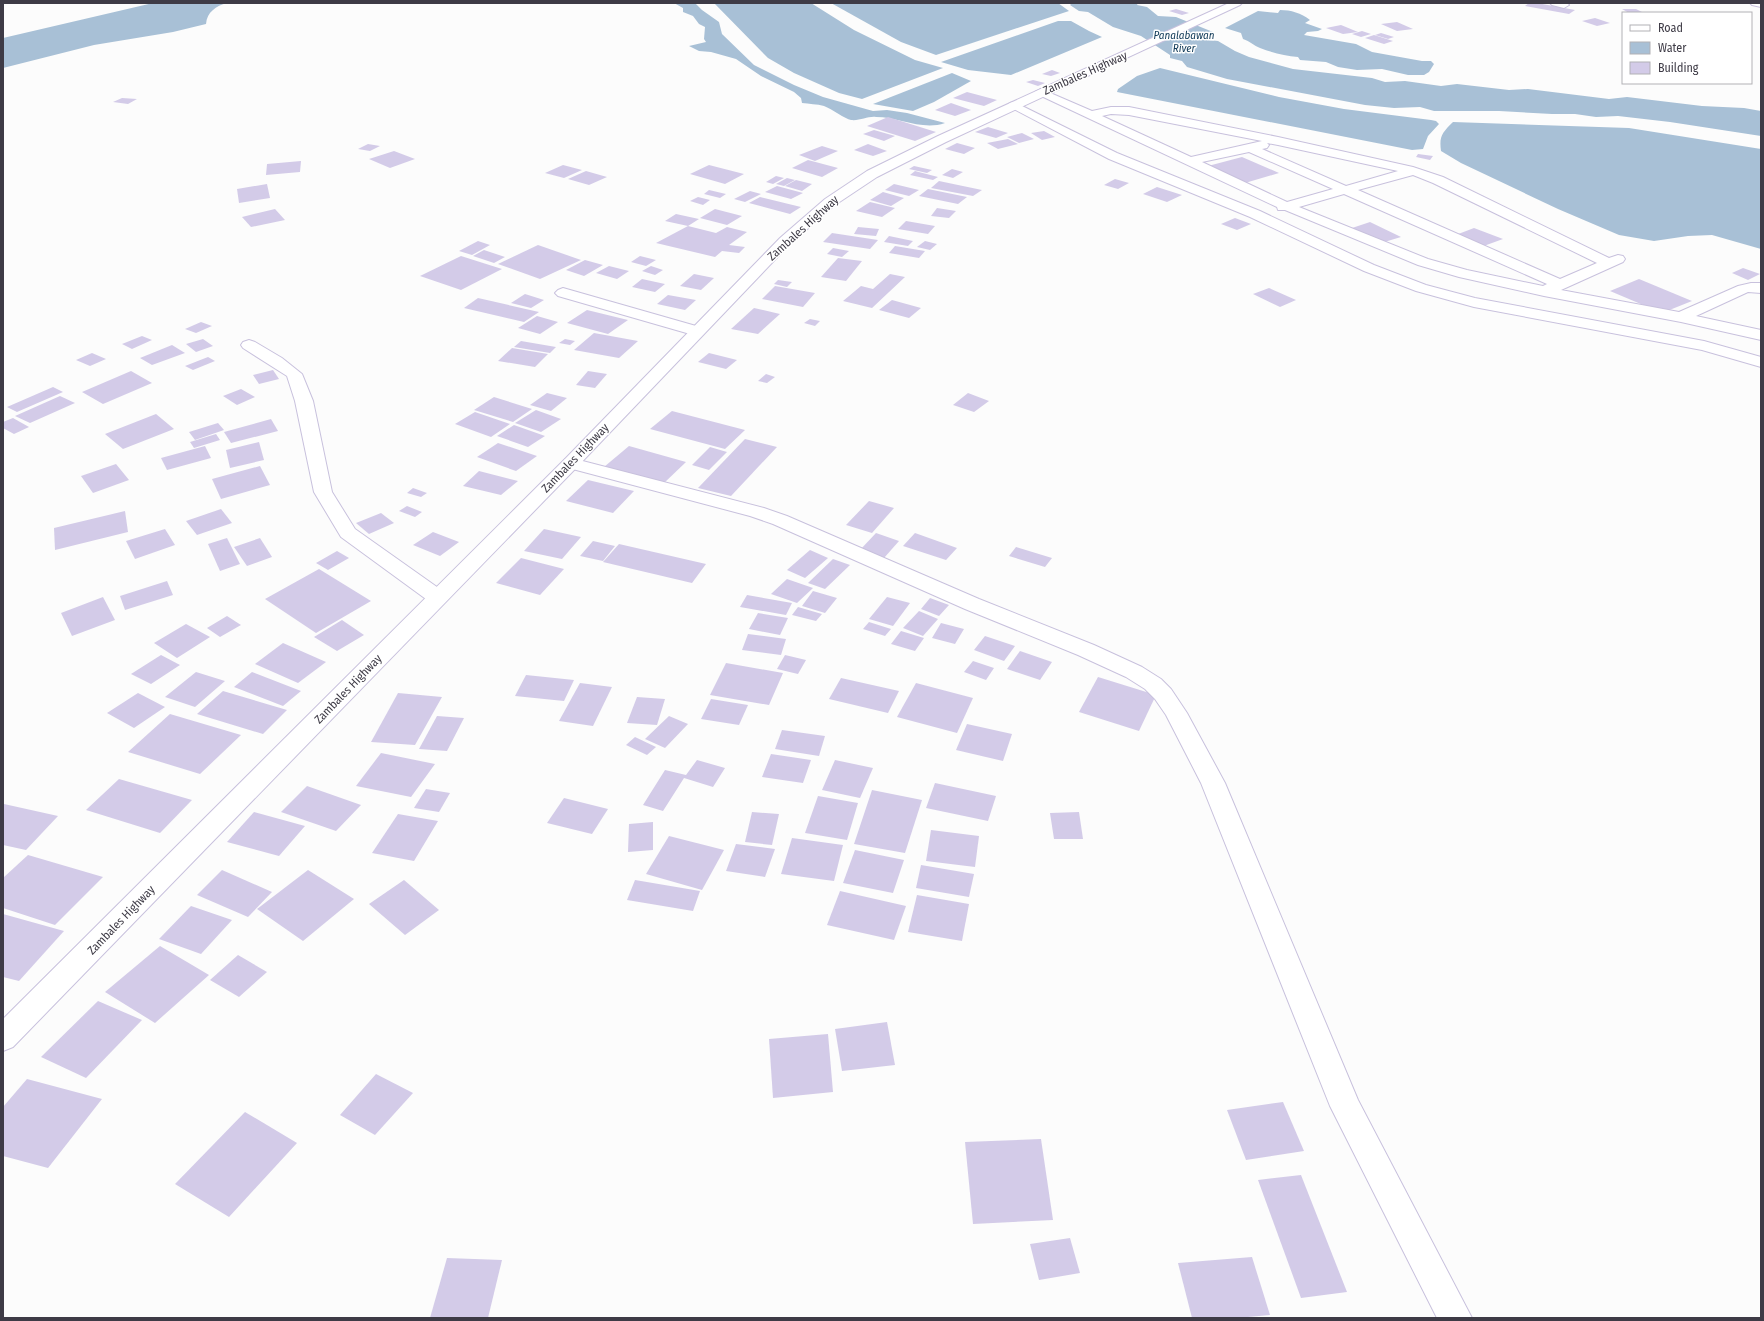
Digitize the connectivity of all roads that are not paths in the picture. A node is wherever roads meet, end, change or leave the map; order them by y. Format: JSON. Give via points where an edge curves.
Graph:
{"nodes":[{"id":1,"x":1237,"y":3,"type":"edge"},
{"id":2,"x":1755,"y":3,"type":"edge"},
{"id":3,"x":1761,"y":4,"type":"edge"},
{"id":4,"x":1041,"y":92,"type":"junction"},
{"id":5,"x":1014,"y":105,"type":"junction"},
{"id":6,"x":1092,"y":115,"type":"junction"},
{"id":7,"x":1278,"y":141,"type":"junction"},
{"id":8,"x":1250,"y":148,"type":"junction"},
{"id":9,"x":1190,"y":162,"type":"junction"},
{"id":10,"x":1413,"y":172,"type":"junction"},
{"id":11,"x":1346,"y":190,"type":"junction"},
{"id":12,"x":1286,"y":206,"type":"junction"},
{"id":13,"x":1254,"y":214,"type":"junction"},
{"id":14,"x":1559,"y":284,"type":"junction"},
{"id":15,"x":1761,"y":288,"type":"edge"},
{"id":16,"x":1544,"y":291,"type":"junction"},
{"id":17,"x":563,"y":293,"type":"dead end"},
{"id":18,"x":1681,"y":317,"type":"junction"},
{"id":19,"x":697,"y":331,"type":"junction"},
{"id":20,"x":1761,"y":335,"type":"edge"},
{"id":21,"x":249,"y":345,"type":"dead end"},
{"id":22,"x":1761,"y":362,"type":"edge"},
{"id":23,"x":571,"y":464,"type":"junction"},
{"id":24,"x":437,"y":597,"type":"junction"},
{"id":25,"x":3,"y":1038,"type":"edge"},
{"id":26,"x":1455,"y":1318,"type":"edge"}],
"edges":[{"from":1,"to":4,"type":"street","name":"Zambales Highway"},
{"from":2,"to":3,"type":"street"},
{"from":4,"to":5,"type":"street","name":"Zambales Highway"},
{"from":4,"to":6,"type":"street"},
{"from":5,"to":13,"type":"street","via":[[1113,156]]},
{"from":5,"to":19,"type":"street","name":"Zambales Highway","via":[[872,174],[830,202],[785,241]]},
{"from":6,"to":7,"type":"street","via":[[1122,110]]},
{"from":6,"to":9,"type":"street"},
{"from":7,"to":8,"type":"street"},
{"from":7,"to":10,"type":"street"},
{"from":8,"to":9,"type":"street"},
{"from":8,"to":11,"type":"street"},
{"from":9,"to":12,"type":"street"},
{"from":10,"to":11,"type":"street"},
{"from":10,"to":14,"type":"street","via":[[1438,180],[1614,261]]},
{"from":11,"to":12,"type":"street"},
{"from":11,"to":14,"type":"street"},
{"from":12,"to":13,"type":"street"},
{"from":12,"to":16,"type":"street","via":[[1423,262],[1464,274]]},
{"from":13,"to":22,"type":"street","via":[[1370,268],[1421,288],[1474,302],[1704,346]]},
{"from":14,"to":16,"type":"street"},
{"from":15,"to":18,"type":"street","via":[[1743,289]]},
{"from":16,"to":18,"type":"street"},
{"from":17,"to":19,"type":"street"},
{"from":18,"to":20,"type":"street"},
{"from":19,"to":23,"type":"street","name":"Zambales Highway"},
{"from":21,"to":24,"type":"street","via":[[294,374],[304,401],[323,492],[348,533]]},
{"from":23,"to":24,"type":"street","name":"Zambales Highway"},
{"from":23,"to":26,"type":"street","via":[[780,520],[972,604],[1086,650],[1134,672],[1153,684],[1176,713],[1213,783],[1345,1106]]},
{"from":24,"to":25,"type":"street","name":"Zambales Highway"}]}
